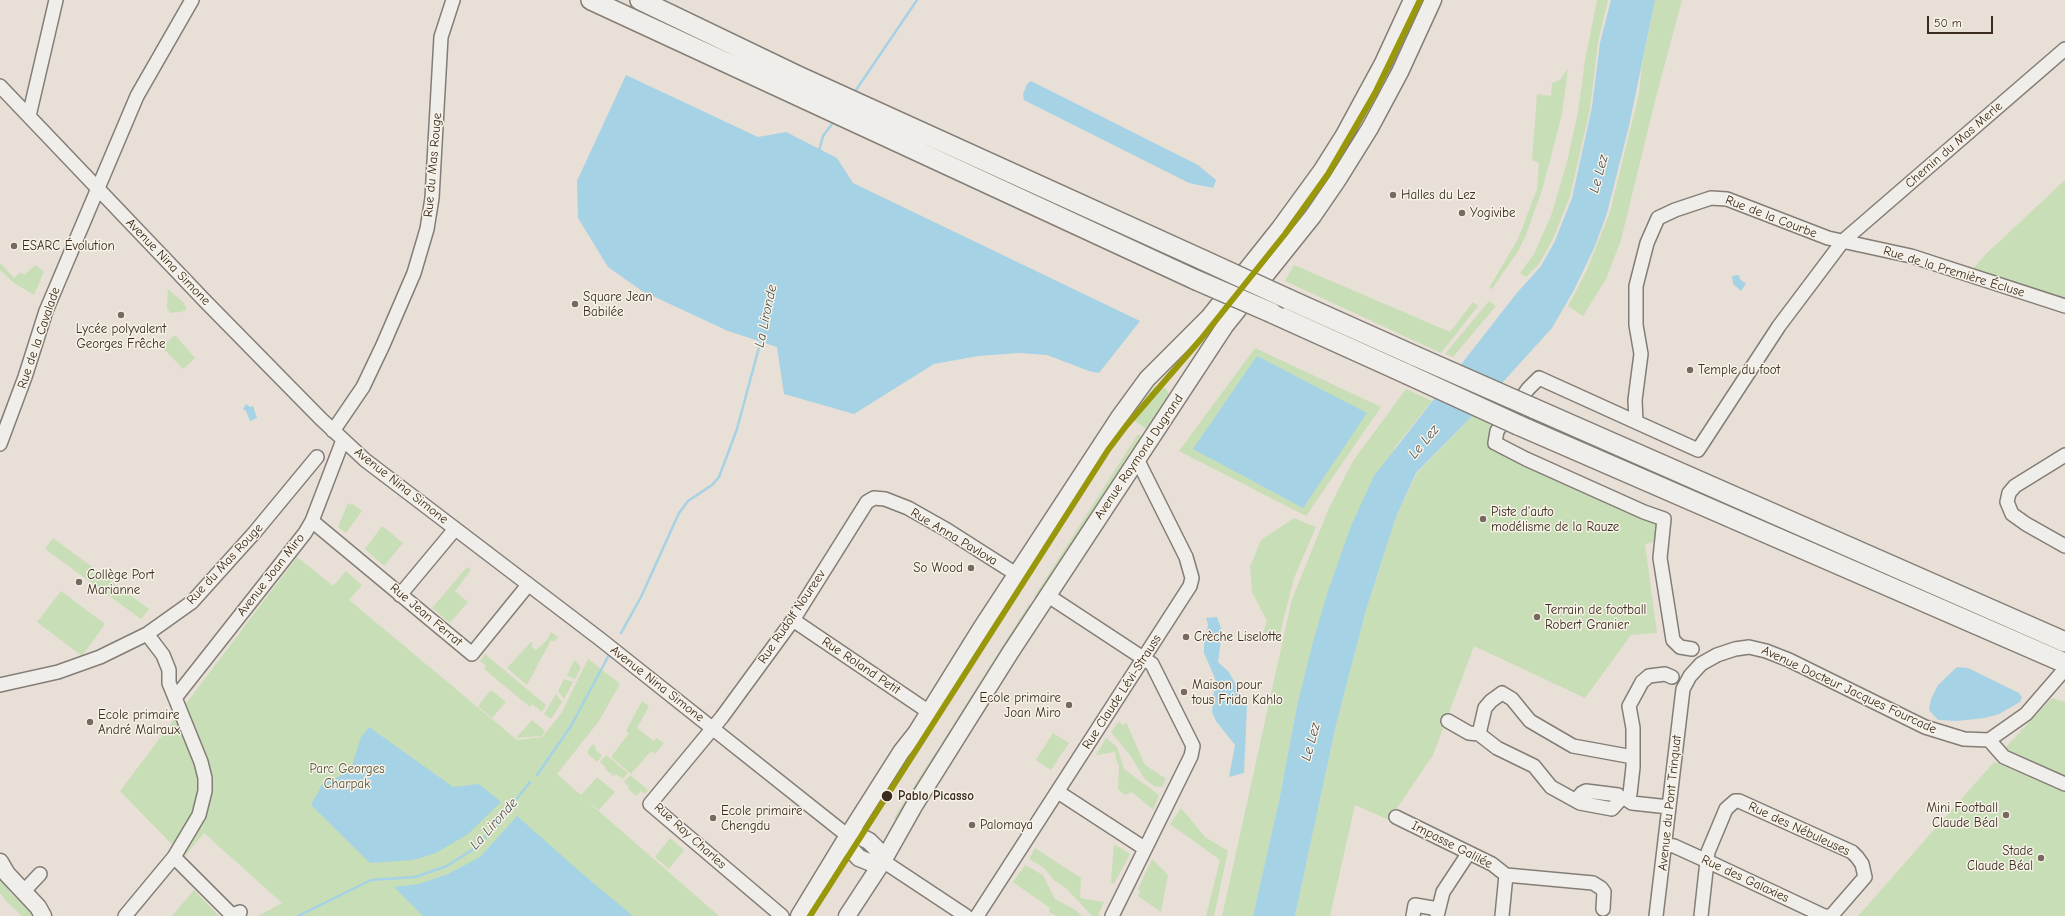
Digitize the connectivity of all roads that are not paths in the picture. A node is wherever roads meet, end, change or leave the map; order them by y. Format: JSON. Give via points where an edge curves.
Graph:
{"nodes":[{"id":1,"x":56,"y":0,"type":"edge"},
{"id":2,"x":192,"y":0,"type":"edge"},
{"id":3,"x":453,"y":0,"type":"edge"},
{"id":4,"x":591,"y":0,"type":"edge"},
{"id":5,"x":640,"y":0,"type":"edge"},
{"id":6,"x":1412,"y":0,"type":"edge"},
{"id":7,"x":1433,"y":0,"type":"edge"},
{"id":8,"x":2065,"y":49,"type":"edge"},
{"id":9,"x":0,"y":86,"type":"edge"},
{"id":10,"x":29,"y":116,"type":"junction"},
{"id":11,"x":98,"y":189,"type":"junction"},
{"id":12,"x":1843,"y":241,"type":"junction"},
{"id":13,"x":2065,"y":306,"type":"edge"},
{"id":14,"x":1636,"y":422,"type":"junction"},
{"id":15,"x":338,"y":435,"type":"junction"},
{"id":16,"x":0,"y":444,"type":"edge"},
{"id":17,"x":2065,"y":455,"type":"edge"},
{"id":18,"x":317,"y":457,"type":"dead end"},
{"id":19,"x":1136,"y":459,"type":"junction"},
{"id":20,"x":867,"y":502,"type":"joint"},
{"id":21,"x":312,"y":521,"type":"junction"},
{"id":22,"x":455,"y":530,"type":"junction"},
{"id":23,"x":2065,"y":546,"type":"edge"},
{"id":24,"x":1016,"y":574,"type":"junction"},
{"id":25,"x":528,"y":585,"type":"junction"},
{"id":26,"x":400,"y":595,"type":"junction"},
{"id":27,"x":1047,"y":595,"type":"junction"},
{"id":28,"x":793,"y":620,"type":"junction"},
{"id":29,"x":147,"y":634,"type":"junction"},
{"id":30,"x":2064,"y":642,"type":"edge"},
{"id":31,"x":1692,"y":649,"type":"dead end"},
{"id":32,"x":1144,"y":658,"type":"junction"},
{"id":33,"x":2057,"y":660,"type":"edge"},
{"id":34,"x":2065,"y":669,"type":"edge"},
{"id":35,"x":1672,"y":677,"type":"dead end"},
{"id":36,"x":0,"y":685,"type":"edge"},
{"id":37,"x":1683,"y":689,"type":"joint"},
{"id":38,"x":175,"y":698,"type":"junction"},
{"id":39,"x":929,"y":712,"type":"junction"},
{"id":40,"x":1448,"y":721,"type":"dead end"},
{"id":41,"x":713,"y":729,"type":"junction"},
{"id":42,"x":1479,"y":734,"type":"junction"},
{"id":43,"x":1989,"y":740,"type":"junction"},
{"id":44,"x":1633,"y":757,"type":"junction"},
{"id":45,"x":2065,"y":784,"type":"edge"},
{"id":46,"x":1058,"y":792,"type":"junction"},
{"id":47,"x":1619,"y":806,"type":"junction"},
{"id":48,"x":1670,"y":807,"type":"junction"},
{"id":49,"x":1396,"y":817,"type":"dead end"},
{"id":50,"x":847,"y":836,"type":"junction"},
{"id":51,"x":1666,"y":845,"type":"junction"},
{"id":52,"x":1144,"y":848,"type":"junction"},
{"id":53,"x":1468,"y":854,"type":"junction"},
{"id":54,"x":174,"y":857,"type":"junction"},
{"id":55,"x":1707,"y":861,"type":"junction"},
{"id":56,"x":0,"y":862,"type":"edge"},
{"id":57,"x":882,"y":862,"type":"junction"},
{"id":58,"x":40,"y":874,"type":"dead end"},
{"id":59,"x":1506,"y":875,"type":"junction"},
{"id":60,"x":24,"y":892,"type":"junction"},
{"id":61,"x":1603,"y":909,"type":"dead end"},
{"id":62,"x":240,"y":912,"type":"dead end"},
{"id":63,"x":1437,"y":913,"type":"edge"},
{"id":64,"x":44,"y":916,"type":"edge"},
{"id":65,"x":125,"y":916,"type":"edge"},
{"id":66,"x":782,"y":916,"type":"edge"},
{"id":67,"x":800,"y":916,"type":"edge"},
{"id":68,"x":847,"y":916,"type":"edge"},
{"id":69,"x":966,"y":916,"type":"edge"},
{"id":70,"x":977,"y":916,"type":"edge"},
{"id":71,"x":1112,"y":916,"type":"edge"},
{"id":72,"x":1413,"y":916,"type":"edge"},
{"id":73,"x":1502,"y":916,"type":"edge"},
{"id":74,"x":1656,"y":916,"type":"edge"},
{"id":75,"x":1701,"y":916,"type":"edge"},
{"id":76,"x":1828,"y":916,"type":"edge"}],
"edges":[{"from":1,"to":10,"type":"street"},
{"from":2,"to":11,"type":"street","name":"Rue de la Cavalade","via":[[137,96]]},
{"from":3,"to":15,"type":"street","name":"Rue du Mas Rouge","via":[[441,38],[432,198],[427,229],[414,273],[383,345]]},
{"from":4,"to":33,"type":"highway","bridge":true,"via":[[1196,280],[1518,425]]},
{"from":5,"to":30,"type":"highway","bridge":true,"via":[[889,118],[1288,299]]},
{"from":6,"to":24,"type":"main road","via":[[1383,63],[1322,170],[1209,317],[1147,379],[1100,444]]},
{"from":7,"to":19,"type":"main road","name":"Avenue Raymond Dugrand","via":[[1370,128],[1337,181],[1313,216],[1225,326]]},
{"from":8,"to":12,"type":"street","name":"Chemin du Mas Merle"},
{"from":9,"to":10,"type":"street","name":"Avenue Nina Simone"},
{"from":10,"to":11,"type":"street","name":"Avenue Nina Simone"},
{"from":11,"to":15,"type":"street","name":"Avenue Nina Simone"},
{"from":11,"to":16,"type":"street","name":"Rue de la Cavalade","via":[[46,311]]},
{"from":12,"to":13,"type":"street","name":"Rue de la Première Écluse","via":[[1911,256]]},
{"from":12,"to":14,"type":"street","name":"Chemin du Mas Merle","via":[[1779,326],[1698,450]]},
{"from":12,"to":14,"type":"street","name":"Rue de la Courbe","via":[[1828,238],[1761,211],[1720,198],[1692,204],[1658,218],[1647,243],[1636,286],[1636,325],[1641,354],[1635,400]]},
{"from":14,"to":31,"type":"street","via":[[1539,378],[1497,431],[1496,443],[1540,466],[1664,519],[1660,558],[1674,640],[1680,647]]},
{"from":15,"to":21,"type":"street","name":"Avenue Joan Miro"},
{"from":15,"to":22,"type":"street","name":"Avenue Nina Simone","via":[[365,460]]},
{"from":17,"to":23,"type":"street","via":[[2015,486],[2009,493],[2007,502],[2012,514],[2021,521]]},
{"from":18,"to":29,"type":"street","name":"Rue du Mas Rouge","via":[[201,593]]},
{"from":19,"to":27,"type":"main road","name":"Avenue Raymond Dugrand"},
{"from":19,"to":32,"type":"street","name":"Rue Claude Lévi-Strauss","via":[[1186,557],[1192,578],[1184,597]]},
{"from":20,"to":24,"type":"street","name":"Rue Anna Pavlova","via":[[874,498],[885,499],[908,508]]},
{"from":20,"to":28,"type":"street","name":"Rue Rudolf Noureev"},
{"from":21,"to":26,"type":"street","name":"Rue Jean Ferrat"},
{"from":21,"to":38,"type":"street","name":"Avenue Joan Miro"},
{"from":22,"to":25,"type":"street","name":"Avenue Nina Simone"},
{"from":22,"to":26,"type":"street"},
{"from":24,"to":39,"type":"main road"},
{"from":25,"to":26,"type":"street","name":"Rue Jean Ferrat","via":[[472,654]]},
{"from":25,"to":41,"type":"street","name":"Avenue Nina Simone"},
{"from":27,"to":32,"type":"street"},
{"from":27,"to":57,"type":"main road","name":"Avenue Raymond Dugrand","via":[[914,806]]},
{"from":28,"to":39,"type":"street","name":"Rue Roland Petit"},
{"from":28,"to":41,"type":"street","name":"Rue Rudolf Noureev"},
{"from":29,"to":36,"type":"street","name":"Rue du Mas Rouge","via":[[100,657],[58,672]]},
{"from":29,"to":38,"type":"street","via":[[163,655]]},
{"from":32,"to":46,"type":"street","name":"Rue Claude Lévi-Strauss"},
{"from":32,"to":52,"type":"street","via":[[1152,664],[1192,746],[1191,756]]},
{"from":34,"to":43,"type":"street","via":[[2026,714]]},
{"from":35,"to":44,"type":"street","via":[[1665,674],[1649,676],[1642,682],[1628,706],[1634,728]]},
{"from":37,"to":43,"type":"street","name":"Avenue Docteur Jacques Fourcade","via":[[1701,664],[1717,654],[1735,649],[1757,648],[1789,660],[1925,727],[1964,739]]},
{"from":37,"to":48,"type":"street","name":"Avenue du Pont Trinquat"},
{"from":38,"to":54,"type":"street","via":[[201,762],[205,791],[199,816]]},
{"from":39,"to":50,"type":"main road"},
{"from":40,"to":42,"type":"street","via":[[1470,733]]},
{"from":41,"to":50,"type":"street","name":"Avenue Nina Simone"},
{"from":41,"to":66,"type":"street","name":"Rue Ray Charles","via":[[650,804]]},
{"from":42,"to":44,"type":"street","via":[[1485,708],[1502,694],[1512,699],[1530,722],[1573,746]]},
{"from":42,"to":47,"type":"street","via":[[1497,748],[1534,766],[1550,787],[1576,800],[1586,791],[1618,795]]},
{"from":43,"to":45,"type":"street","via":[[2004,757]]},
{"from":44,"to":47,"type":"street","via":[[1630,794]]},
{"from":46,"to":52,"type":"street"},
{"from":46,"to":70,"type":"street","name":"Rue Claude Lévi-Strauss"},
{"from":47,"to":48,"type":"street","via":[[1632,803]]},
{"from":48,"to":51,"type":"street","name":"Avenue du Pont Trinquat"},
{"from":49,"to":53,"type":"street","name":"Impasse Galilée"},
{"from":50,"to":57,"type":"main road","via":[[869,841]]},
{"from":50,"to":67,"type":"main road"},
{"from":51,"to":55,"type":"street","name":"Rue des Galaxies"},
{"from":51,"to":74,"type":"street","name":"Avenue du Pont Trinquat"},
{"from":52,"to":71,"type":"street"},
{"from":53,"to":59,"type":"street","name":"Impasse Galilée","via":[[1492,864]]},
{"from":53,"to":63,"type":"street","via":[[1443,892]]},
{"from":54,"to":62,"type":"street","via":[[232,915]]},
{"from":54,"to":65,"type":"street"},
{"from":55,"to":75,"type":"street"},
{"from":55,"to":76,"type":"street","name":"Rue des Galaxies"},
{"from":55,"to":76,"type":"street","name":"Rue des Nébuleuses","via":[[1708,852],[1726,809],[1735,801],[1852,852],[1862,864],[1865,877]]},
{"from":56,"to":60,"type":"main road","via":[[7,874]]},
{"from":57,"to":68,"type":"main road","name":"Avenue Raymond Dugrand"},
{"from":57,"to":69,"type":"street"},
{"from":58,"to":60,"type":"street"},
{"from":59,"to":61,"type":"street","via":[[1593,883],[1604,892]]},
{"from":59,"to":73,"type":"street"},
{"from":60,"to":64,"type":"main road"},
{"from":63,"to":72,"type":"street","via":[[1415,905]]}]}
